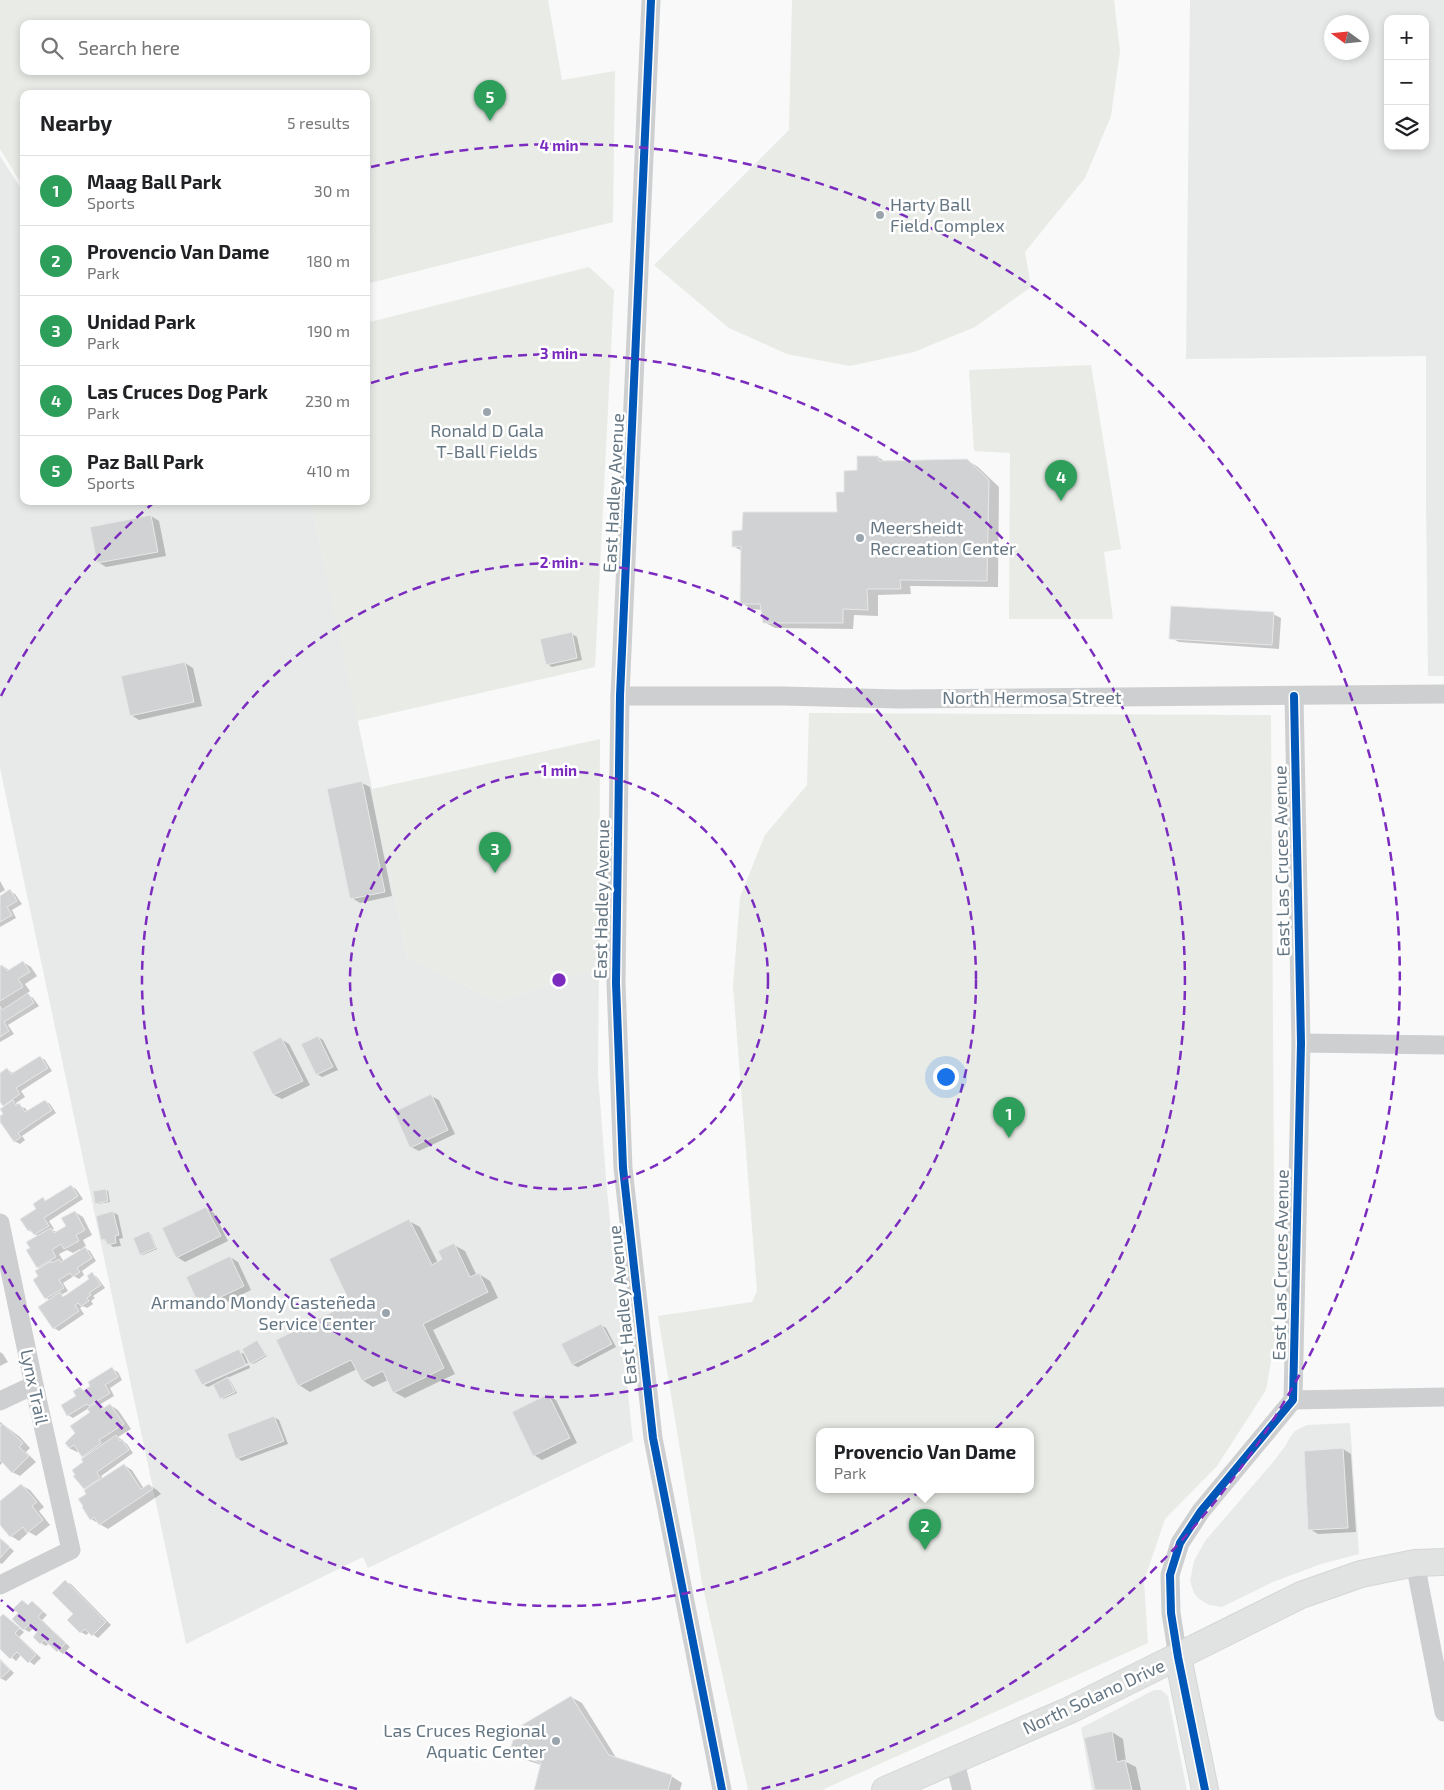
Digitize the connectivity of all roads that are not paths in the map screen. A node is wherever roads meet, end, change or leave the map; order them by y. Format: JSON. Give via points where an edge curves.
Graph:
{"nodes":[{"id":1,"x":651,"y":0,"type":"edge"},
{"id":2,"x":1444,"y":694,"type":"edge"},
{"id":3,"x":620,"y":696,"type":"junction"},
{"id":4,"x":1294,"y":696,"type":"junction"},
{"id":5,"x":1301,"y":1043,"type":"junction"},
{"id":6,"x":1444,"y":1045,"type":"edge"},
{"id":7,"x":0,"y":1223,"type":"edge"},
{"id":8,"x":34,"y":1385,"type":"junction"},
{"id":9,"x":1444,"y":1397,"type":"edge"},
{"id":10,"x":1293,"y":1400,"type":"junction"},
{"id":11,"x":0,"y":1401,"type":"edge"},
{"id":12,"x":1444,"y":1562,"type":"edge"},
{"id":13,"x":1415,"y":1563,"type":"junction"},
{"id":14,"x":0,"y":1585,"type":"edge"},
{"id":15,"x":1178,"y":1658,"type":"junction"},
{"id":16,"x":1444,"y":1712,"type":"edge"},
{"id":17,"x":954,"y":1759,"type":"junction"},
{"id":18,"x":722,"y":1790,"type":"edge"},
{"id":19,"x":885,"y":1790,"type":"edge"},
{"id":20,"x":962,"y":1790,"type":"edge"},
{"id":21,"x":1206,"y":1790,"type":"edge"}],
"edges":[{"from":1,"to":3,"type":"street","name":"East Hadley Avenue"},
{"from":2,"to":4,"type":"street","name":"North Hermosa Street"},
{"from":3,"to":4,"type":"street","name":"North Hermosa Street","via":[[899,699]]},
{"from":3,"to":18,"type":"street","name":"East Hadley Avenue","via":[[616,983],[623,1168],[653,1438]]},
{"from":4,"to":5,"type":"street","name":"East Las Cruces Avenue"},
{"from":5,"to":6,"type":"street"},
{"from":5,"to":10,"type":"street","name":"East Las Cruces Avenue"},
{"from":7,"to":8,"type":"street","name":"Lynx Trail"},
{"from":8,"to":11,"type":"street"},
{"from":8,"to":14,"type":"street","name":"Lynx Trail","via":[[71,1550]]},
{"from":9,"to":10,"type":"street"},
{"from":10,"to":15,"type":"street","via":[[1201,1511],[1180,1543],[1170,1576],[1171,1613]]},
{"from":12,"to":13,"type":"main road","name":"North Solano Drive"},
{"from":13,"to":15,"type":"main road","name":"North Solano Drive","via":[[1361,1574],[1301,1595]]},
{"from":13,"to":16,"type":"street"},
{"from":15,"to":17,"type":"main road","name":"North Solano Drive","via":[[1070,1710]]},
{"from":15,"to":21,"type":"main road"},
{"from":17,"to":19,"type":"main road","name":"North Solano Drive"},
{"from":17,"to":20,"type":"street"}]}
